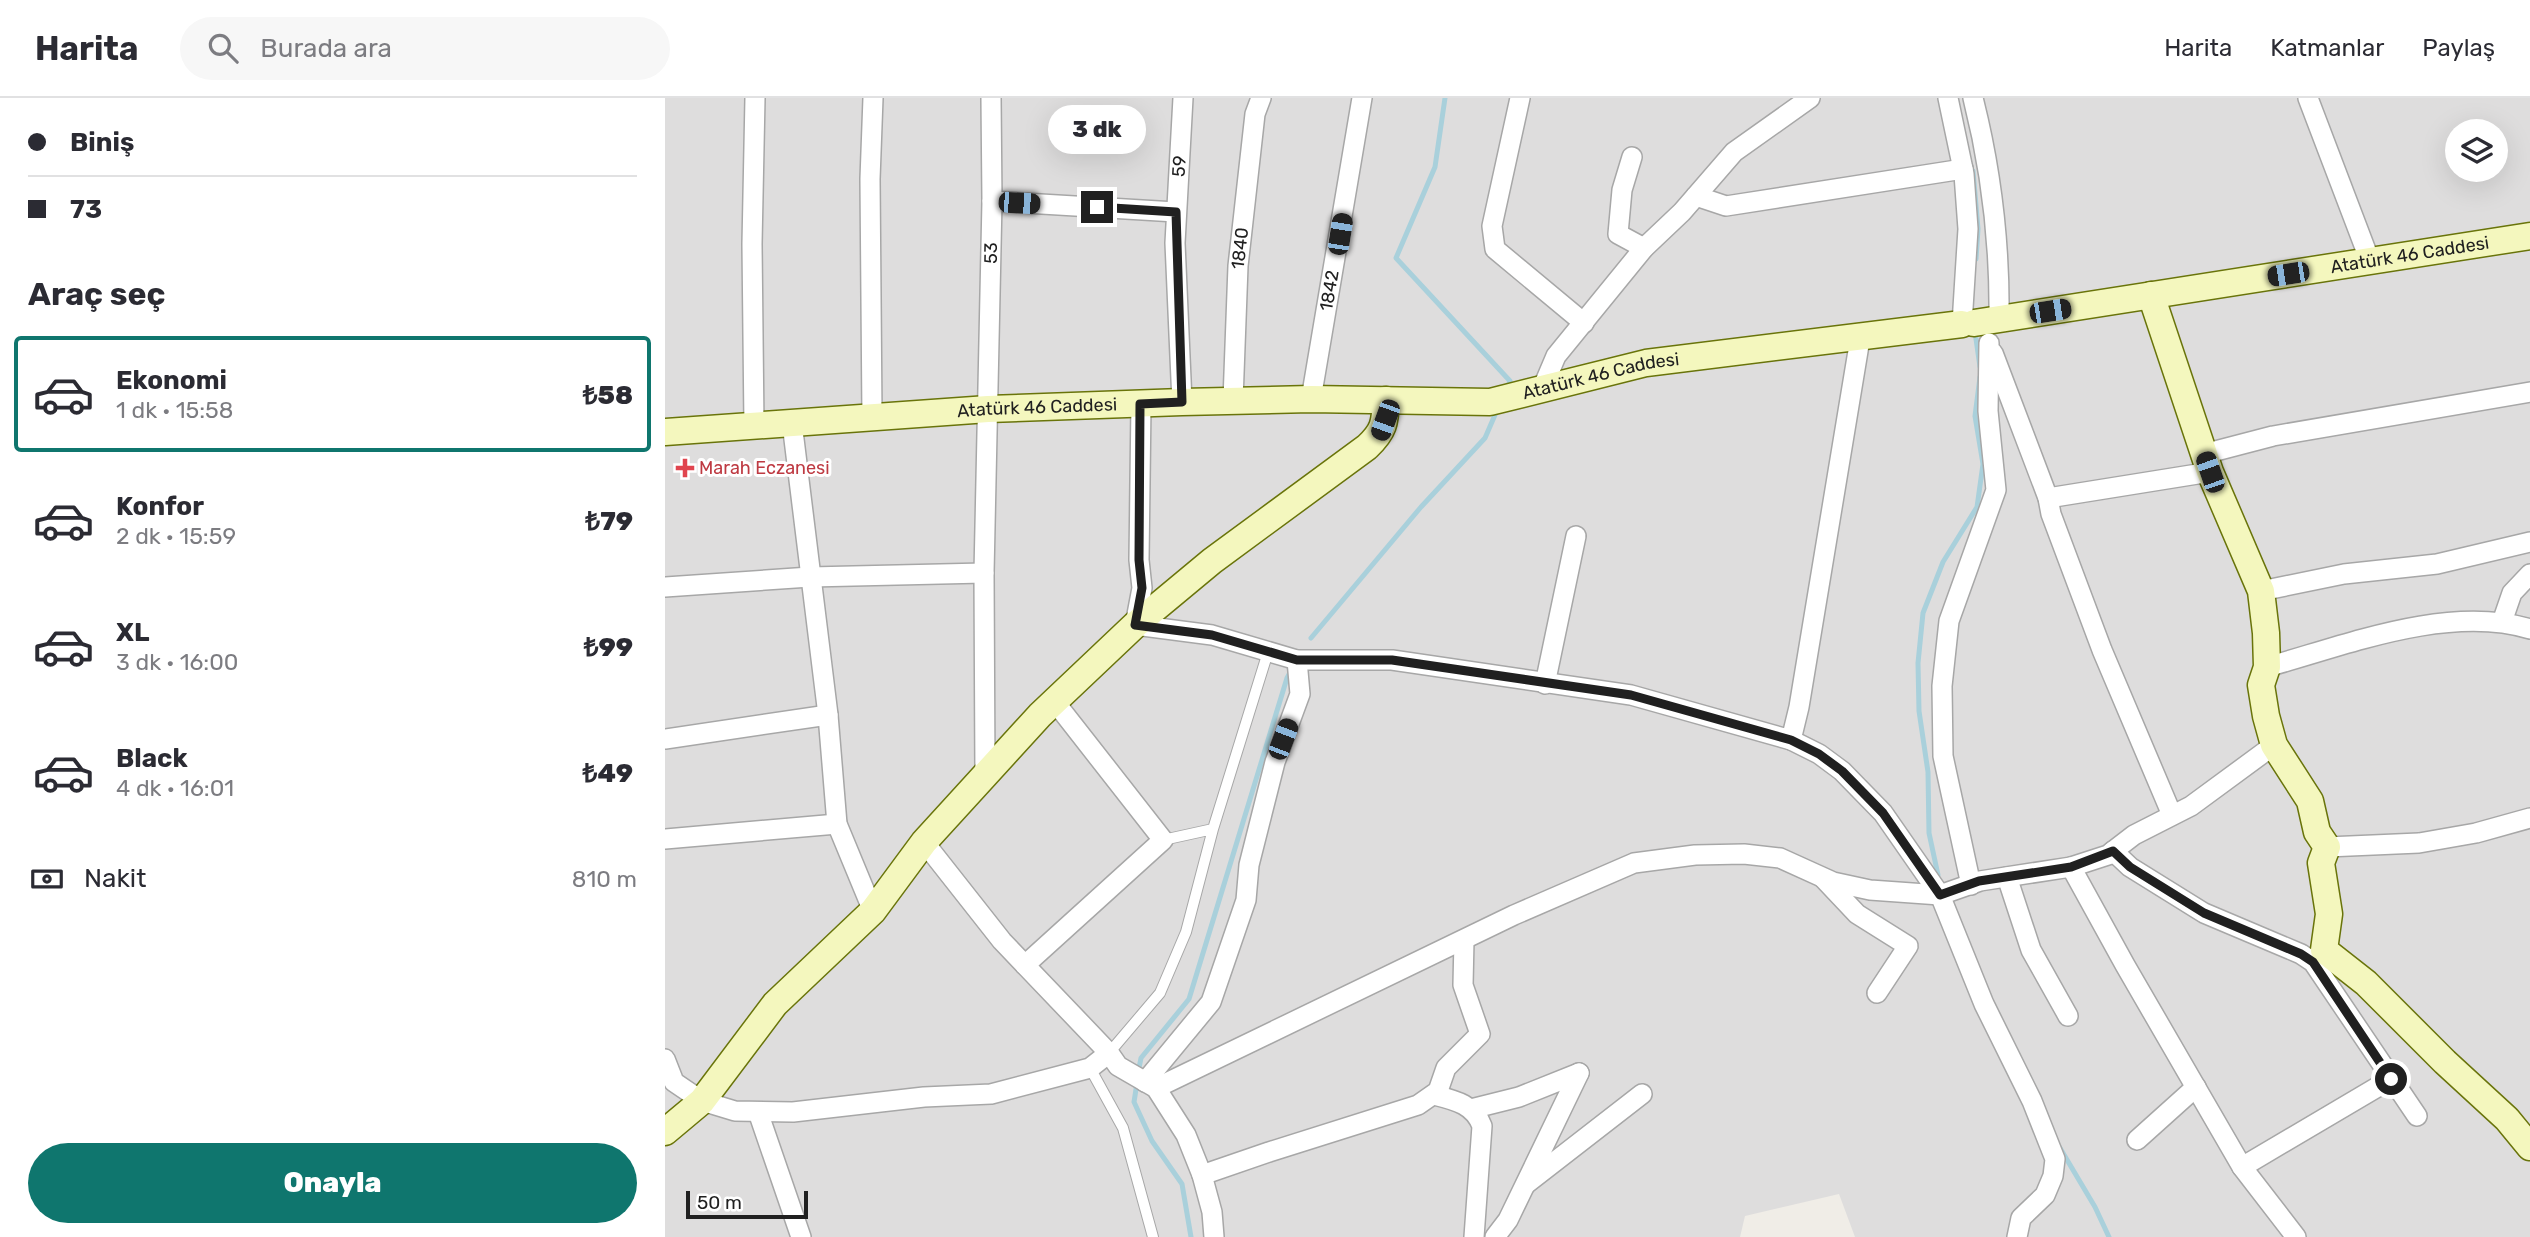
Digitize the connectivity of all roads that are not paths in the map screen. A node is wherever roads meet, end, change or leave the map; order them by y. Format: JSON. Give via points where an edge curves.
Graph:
{"nodes":[{"id":1,"x":755,"y":98,"type":"edge"},
{"id":2,"x":873,"y":98,"type":"edge"},
{"id":3,"x":991,"y":98,"type":"edge"},
{"id":4,"x":1183,"y":98,"type":"edge"},
{"id":5,"x":1261,"y":98,"type":"edge"},
{"id":6,"x":1362,"y":98,"type":"edge"},
{"id":7,"x":1520,"y":98,"type":"edge"},
{"id":8,"x":1810,"y":98,"type":"edge"},
{"id":9,"x":1948,"y":98,"type":"edge"},
{"id":10,"x":1973,"y":98,"type":"edge"},
{"id":11,"x":2308,"y":98,"type":"edge"},
{"id":12,"x":1632,"y":157,"type":"dead end"},
{"id":13,"x":1963,"y":169,"type":"junction"},
{"id":14,"x":1696,"y":196,"type":"junction"},
{"id":15,"x":992,"y":201,"type":"junction"},
{"id":16,"x":1176,"y":212,"type":"junction"},
{"id":17,"x":2530,"y":236,"type":"edge"},
{"id":18,"x":1644,"y":248,"type":"junction"},
{"id":19,"x":2370,"y":261,"type":"junction"},
{"id":20,"x":2151,"y":295,"type":"junction"},
{"id":21,"x":1584,"y":323,"type":"junction"},
{"id":22,"x":1982,"y":326,"type":"junction"},
{"id":23,"x":1860,"y":339,"type":"junction"},
{"id":24,"x":1542,"y":389,"type":"junction"},
{"id":25,"x":2530,"y":392,"type":"edge"},
{"id":26,"x":1311,"y":399,"type":"junction"},
{"id":27,"x":1233,"y":400,"type":"junction"},
{"id":28,"x":1386,"y":400,"type":"junction"},
{"id":29,"x":1182,"y":402,"type":"junction"},
{"id":30,"x":1140,"y":404,"type":"junction"},
{"id":31,"x":988,"y":409,"type":"junction"},
{"id":32,"x":872,"y":416,"type":"junction"},
{"id":33,"x":792,"y":423,"type":"junction"},
{"id":34,"x":754,"y":426,"type":"junction"},
{"id":35,"x":665,"y":432,"type":"edge"},
{"id":36,"x":2207,"y":463,"type":"junction"},
{"id":37,"x":2048,"y":498,"type":"junction"},
{"id":38,"x":1576,"y":536,"type":"dead end"},
{"id":39,"x":2530,"y":542,"type":"edge"},
{"id":40,"x":984,"y":573,"type":"junction"},
{"id":41,"x":2530,"y":574,"type":"edge"},
{"id":42,"x":810,"y":578,"type":"junction"},
{"id":43,"x":665,"y":587,"type":"edge"},
{"id":44,"x":2261,"y":591,"type":"junction"},
{"id":45,"x":2502,"y":622,"type":"junction"},
{"id":46,"x":1135,"y":625,"type":"junction"},
{"id":47,"x":2530,"y":629,"type":"edge"},
{"id":48,"x":1268,"y":652,"type":"junction"},
{"id":49,"x":1297,"y":660,"type":"junction"},
{"id":50,"x":2267,"y":667,"type":"junction"},
{"id":51,"x":1545,"y":684,"type":"junction"},
{"id":52,"x":1055,"y":702,"type":"junction"},
{"id":53,"x":828,"y":715,"type":"junction"},
{"id":54,"x":665,"y":740,"type":"edge"},
{"id":55,"x":1791,"y":740,"type":"junction"},
{"id":56,"x":2274,"y":745,"type":"junction"},
{"id":57,"x":985,"y":776,"type":"junction"},
{"id":58,"x":2172,"y":815,"type":"junction"},
{"id":59,"x":2530,"y":818,"type":"edge"},
{"id":60,"x":837,"y":824,"type":"junction"},
{"id":61,"x":1213,"y":829,"type":"junction"},
{"id":62,"x":665,"y":839,"type":"edge"},
{"id":63,"x":1163,"y":840,"type":"junction"},
{"id":64,"x":924,"y":842,"type":"junction"},
{"id":65,"x":2327,"y":847,"type":"junction"},
{"id":66,"x":2113,"y":851,"type":"junction"},
{"id":67,"x":2071,"y":867,"type":"junction"},
{"id":68,"x":1822,"y":877,"type":"junction"},
{"id":69,"x":2007,"y":877,"type":"junction"},
{"id":70,"x":1971,"y":885,"type":"junction"},
{"id":71,"x":1940,"y":895,"type":"junction"},
{"id":72,"x":873,"y":911,"type":"junction"},
{"id":73,"x":1464,"y":940,"type":"junction"},
{"id":74,"x":2318,"y":956,"type":"junction"},
{"id":75,"x":1025,"y":965,"type":"junction"},
{"id":76,"x":1877,"y":993,"type":"dead end"},
{"id":77,"x":2068,"y":1016,"type":"dead end"},
{"id":78,"x":1109,"y":1053,"type":"junction"},
{"id":79,"x":665,"y":1059,"type":"edge"},
{"id":80,"x":1090,"y":1068,"type":"junction"},
{"id":81,"x":2391,"y":1079,"type":"junction"},
{"id":82,"x":1144,"y":1081,"type":"junction"},
{"id":83,"x":2196,"y":1087,"type":"junction"},
{"id":84,"x":1434,"y":1094,"type":"junction"},
{"id":85,"x":1642,"y":1094,"type":"dead end"},
{"id":86,"x":702,"y":1101,"type":"junction"},
{"id":87,"x":1471,"y":1109,"type":"junction"},
{"id":88,"x":758,"y":1112,"type":"junction"},
{"id":89,"x":2417,"y":1116,"type":"dead end"},
{"id":90,"x":665,"y":1132,"type":"edge"},
{"id":91,"x":2137,"y":1140,"type":"dead end"},
{"id":92,"x":2530,"y":1147,"type":"edge"},
{"id":93,"x":2242,"y":1167,"type":"junction"},
{"id":94,"x":1202,"y":1175,"type":"junction"},
{"id":95,"x":1525,"y":1185,"type":"junction"},
{"id":96,"x":801,"y":1237,"type":"edge"},
{"id":97,"x":1153,"y":1237,"type":"edge"},
{"id":98,"x":1214,"y":1237,"type":"edge"},
{"id":99,"x":1474,"y":1237,"type":"edge"},
{"id":100,"x":1495,"y":1237,"type":"edge"},
{"id":101,"x":2017,"y":1237,"type":"edge"},
{"id":102,"x":2296,"y":1237,"type":"edge"}],
"edges":[{"from":1,"to":34,"type":"street"},
{"from":2,"to":32,"type":"street"},
{"from":3,"to":15,"type":"street","name":"53"},
{"from":4,"to":16,"type":"street","name":"59"},
{"from":5,"to":27,"type":"street","name":"1840","via":[[1255,114],[1238,265]]},
{"from":6,"to":26,"type":"street","name":"1842"},
{"from":7,"to":21,"type":"street","via":[[1492,226],[1495,249]]},
{"from":8,"to":14,"type":"street","via":[[1734,152]]},
{"from":9,"to":13,"type":"street"},
{"from":10,"to":22,"type":"street","via":[[1997,220],[2000,268]]},
{"from":11,"to":19,"type":"street"},
{"from":12,"to":18,"type":"street","via":[[1622,190],[1618,234]]},
{"from":13,"to":14,"type":"street","via":[[1726,206]]},
{"from":13,"to":22,"type":"street"},
{"from":14,"to":18,"type":"street"},
{"from":15,"to":16,"type":"street"},
{"from":15,"to":31,"type":"street","name":"53"},
{"from":16,"to":29,"type":"street","name":"59"},
{"from":17,"to":19,"type":"street","name":"Atatürk 46 Caddesi"},
{"from":18,"to":21,"type":"street"},
{"from":19,"to":20,"type":"street","name":"Atatürk 46 Caddesi"},
{"from":20,"to":22,"type":"street","name":"Atatürk 46 Caddesi"},
{"from":20,"to":36,"type":"street"},
{"from":21,"to":24,"type":"street","via":[[1556,356]]},
{"from":22,"to":23,"type":"street","name":"Atatürk 46 Caddesi"},
{"from":22,"to":37,"type":"street"},
{"from":22,"to":70,"type":"street","via":[[1996,489],[1949,621],[1942,686],[1943,756]]},
{"from":23,"to":24,"type":"street","name":"Atatürk 46 Caddesi","via":[[1646,363]]},
{"from":23,"to":55,"type":"street"},
{"from":24,"to":28,"type":"street","name":"Atatürk 46 Caddesi","via":[[1502,399]]},
{"from":25,"to":36,"type":"street","via":[[2273,436]]},
{"from":26,"to":27,"type":"street","name":"Atatürk 46 Caddesi"},
{"from":26,"to":28,"type":"street","name":"Atatürk 46 Caddesi"},
{"from":27,"to":29,"type":"street","name":"Atatürk 46 Caddesi"},
{"from":28,"to":46,"type":"street","via":[[1380,435],[1367,447],[1212,561]]},
{"from":29,"to":30,"type":"street","name":"Atatürk 46 Caddesi"},
{"from":30,"to":31,"type":"street","name":"Atatürk 46 Caddesi"},
{"from":30,"to":46,"type":"street","via":[[1142,588]]},
{"from":31,"to":32,"type":"street","name":"Atatürk 46 Caddesi"},
{"from":31,"to":40,"type":"street","name":"53"},
{"from":32,"to":33,"type":"street","name":"Atatürk 46 Caddesi"},
{"from":33,"to":34,"type":"street","name":"Atatürk 46 Caddesi"},
{"from":33,"to":42,"type":"street"},
{"from":34,"to":35,"type":"street","name":"Atatürk 46 Caddesi"},
{"from":36,"to":37,"type":"street"},
{"from":36,"to":44,"type":"street"},
{"from":37,"to":58,"type":"street","via":[[2102,650]]},
{"from":38,"to":51,"type":"street"},
{"from":39,"to":44,"type":"street","via":[[2437,564],[2344,574]]},
{"from":40,"to":42,"type":"street"},
{"from":40,"to":57,"type":"street","name":"53"},
{"from":41,"to":45,"type":"street","via":[[2512,593]]},
{"from":42,"to":43,"type":"street"},
{"from":42,"to":53,"type":"street"},
{"from":44,"to":50,"type":"street"},
{"from":45,"to":47,"type":"street"},
{"from":45,"to":50,"type":"street","via":[[2405,629]]},
{"from":46,"to":48,"type":"street","via":[[1212,635]]},
{"from":46,"to":52,"type":"street"},
{"from":48,"to":49,"type":"street"},
{"from":48,"to":61,"type":"lane"},
{"from":49,"to":51,"type":"street","via":[[1392,660]]},
{"from":49,"to":82,"type":"street","via":[[1300,694],[1275,762],[1249,865],[1246,900],[1211,1002]]},
{"from":50,"to":56,"type":"street","via":[[2261,685]]},
{"from":51,"to":55,"type":"street","via":[[1631,695]]},
{"from":52,"to":57,"type":"street"},
{"from":52,"to":63,"type":"street"},
{"from":53,"to":54,"type":"street"},
{"from":53,"to":60,"type":"street"},
{"from":55,"to":71,"type":"street","via":[[1842,771],[1883,813]]},
{"from":56,"to":58,"type":"street"},
{"from":56,"to":65,"type":"street","via":[[2310,801],[2317,832]]},
{"from":57,"to":64,"type":"street"},
{"from":58,"to":66,"type":"street"},
{"from":59,"to":65,"type":"street","via":[[2419,843]]},
{"from":60,"to":62,"type":"street"},
{"from":60,"to":72,"type":"street"},
{"from":61,"to":63,"type":"lane"},
{"from":61,"to":78,"type":"lane","via":[[1186,932],[1160,993]]},
{"from":63,"to":75,"type":"street"},
{"from":64,"to":72,"type":"street"},
{"from":64,"to":75,"type":"street"},
{"from":65,"to":74,"type":"street","via":[[2321,863],[2329,914]]},
{"from":66,"to":67,"type":"street"},
{"from":66,"to":74,"type":"street","via":[[2130,867],[2204,913],[2301,954]]},
{"from":67,"to":69,"type":"street"},
{"from":67,"to":83,"type":"street"},
{"from":68,"to":71,"type":"street","via":[[1870,890]]},
{"from":68,"to":73,"type":"street","via":[[1780,858],[1744,854],[1634,863]]},
{"from":68,"to":76,"type":"street","via":[[1857,914],[1908,946]]},
{"from":69,"to":70,"type":"street"},
{"from":69,"to":77,"type":"street","via":[[2031,950]]},
{"from":70,"to":71,"type":"street"},
{"from":71,"to":101,"type":"street","via":[[2055,1159],[2045,1195],[2021,1217]]},
{"from":72,"to":86,"type":"street","via":[[775,1004]]},
{"from":73,"to":82,"type":"street"},
{"from":73,"to":84,"type":"street","via":[[1463,985],[1481,1034],[1446,1068]]},
{"from":74,"to":81,"type":"street"},
{"from":74,"to":92,"type":"street","via":[[2366,983],[2507,1119]]},
{"from":75,"to":78,"type":"street"},
{"from":78,"to":80,"type":"street"},
{"from":78,"to":82,"type":"street","via":[[1118,1066]]},
{"from":79,"to":86,"type":"street","via":[[674,1082]]},
{"from":80,"to":88,"type":"street","via":[[991,1094]]},
{"from":80,"to":97,"type":"lane","via":[[1123,1128]]},
{"from":81,"to":89,"type":"street"},
{"from":81,"to":93,"type":"street"},
{"from":82,"to":94,"type":"street","via":[[1186,1135]]},
{"from":83,"to":91,"type":"street"},
{"from":83,"to":93,"type":"street"},
{"from":84,"to":87,"type":"street"},
{"from":84,"to":94,"type":"street","via":[[1418,1105]]},
{"from":85,"to":95,"type":"street"},
{"from":86,"to":88,"type":"street"},
{"from":86,"to":90,"type":"street"},
{"from":87,"to":95,"type":"street","via":[[1519,1097],[1579,1073]]},
{"from":87,"to":99,"type":"street","via":[[1482,1126]]},
{"from":88,"to":96,"type":"street"},
{"from":93,"to":102,"type":"street"},
{"from":94,"to":98,"type":"street"},
{"from":95,"to":100,"type":"street"}]}
